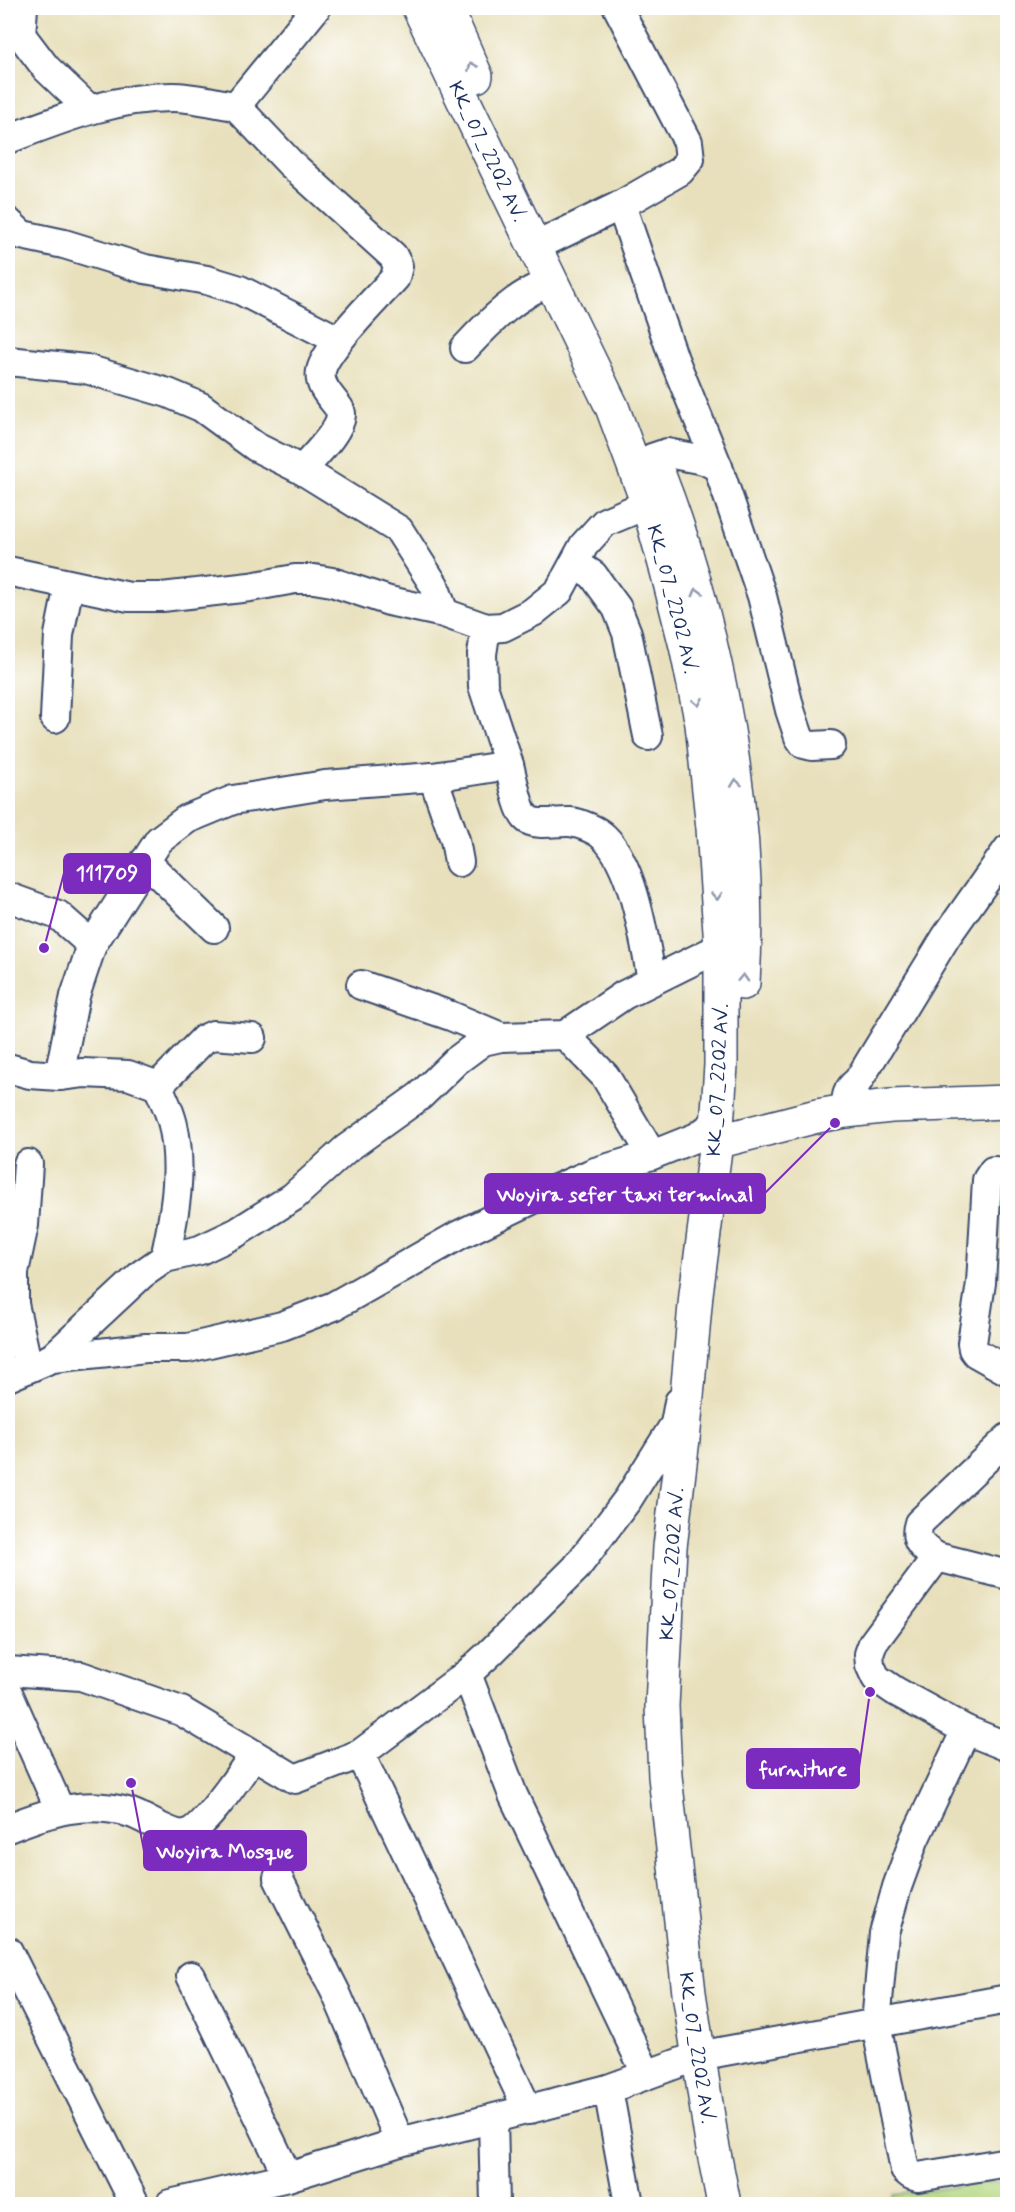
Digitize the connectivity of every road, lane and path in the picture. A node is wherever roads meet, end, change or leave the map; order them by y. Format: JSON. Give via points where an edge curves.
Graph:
{"nodes":[{"id":1,"x":23,"y":8,"type":"edge"},
{"id":2,"x":316,"y":8,"type":"edge"},
{"id":3,"x":419,"y":8,"type":"edge"},
{"id":4,"x":446,"y":8,"type":"edge"},
{"id":5,"x":618,"y":8,"type":"edge"},
{"id":6,"x":236,"y":106,"type":"junction"},
{"id":7,"x":88,"y":109,"type":"junction"},
{"id":8,"x":8,"y":139,"type":"edge"},
{"id":9,"x":621,"y":205,"type":"junction"},
{"id":10,"x":8,"y":222,"type":"edge"},
{"id":11,"x":551,"y":239,"type":"junction"},
{"id":12,"x":552,"y":281,"type":"junction"},
{"id":13,"x":338,"y":340,"type":"junction"},
{"id":14,"x":465,"y":348,"type":"dead end"},
{"id":15,"x":8,"y":361,"type":"edge"},
{"id":16,"x":652,"y":458,"type":"junction"},
{"id":17,"x":718,"y":467,"type":"junction"},
{"id":18,"x":302,"y":470,"type":"junction"},
{"id":19,"x":648,"y":504,"type":"junction"},
{"id":20,"x":576,"y":564,"type":"junction"},
{"id":21,"x":8,"y":571,"type":"edge"},
{"id":22,"x":69,"y":585,"type":"junction"},
{"id":23,"x":444,"y":613,"type":"junction"},
{"id":24,"x":486,"y":628,"type":"junction"},
{"id":25,"x":56,"y":718,"type":"dead end"},
{"id":26,"x":648,"y":736,"type":"dead end"},
{"id":27,"x":831,"y":745,"type":"dead end"},
{"id":28,"x":509,"y":765,"type":"junction"},
{"id":29,"x":433,"y":777,"type":"junction"},
{"id":30,"x":1008,"y":849,"type":"edge"},
{"id":31,"x":145,"y":861,"type":"junction"},
{"id":32,"x":459,"y":862,"type":"dead end"},
{"id":33,"x":8,"y":897,"type":"edge"},
{"id":34,"x":214,"y":928,"type":"dead end"},
{"id":35,"x":92,"y":945,"type":"junction"},
{"id":36,"x":721,"y":946,"type":"junction"},
{"id":37,"x":652,"y":980,"type":"junction"},
{"id":38,"x":361,"y":985,"type":"dead end"},
{"id":39,"x":565,"y":1035,"type":"junction"},
{"id":40,"x":501,"y":1037,"type":"junction"},
{"id":41,"x":252,"y":1038,"type":"dead end"},
{"id":42,"x":8,"y":1068,"type":"edge"},
{"id":43,"x":58,"y":1076,"type":"junction"},
{"id":44,"x":1008,"y":1084,"type":"edge"},
{"id":45,"x":158,"y":1086,"type":"junction"},
{"id":46,"x":1008,"y":1102,"type":"edge"},
{"id":47,"x":846,"y":1103,"type":"junction"},
{"id":48,"x":720,"y":1132,"type":"junction"},
{"id":49,"x":652,"y":1155,"type":"junction"},
{"id":50,"x":28,"y":1164,"type":"dead end"},
{"id":51,"x":1008,"y":1172,"type":"edge"},
{"id":52,"x":165,"y":1258,"type":"junction"},
{"id":53,"x":696,"y":1294,"type":"junction"},
{"id":54,"x":29,"y":1367,"type":"edge"},
{"id":55,"x":1008,"y":1371,"type":"edge"},
{"id":56,"x":1008,"y":1438,"type":"edge"},
{"id":57,"x":937,"y":1557,"type":"junction"},
{"id":58,"x":1008,"y":1575,"type":"edge"},
{"id":59,"x":8,"y":1671,"type":"edge"},
{"id":60,"x":467,"y":1674,"type":"junction"},
{"id":61,"x":8,"y":1693,"type":"edge"},
{"id":62,"x":966,"y":1730,"type":"junction"},
{"id":63,"x":1008,"y":1747,"type":"edge"},
{"id":64,"x":360,"y":1754,"type":"junction"},
{"id":65,"x":254,"y":1755,"type":"junction"},
{"id":66,"x":60,"y":1810,"type":"junction"},
{"id":67,"x":8,"y":1828,"type":"edge"},
{"id":68,"x":278,"y":1878,"type":"dead end"},
{"id":69,"x":8,"y":1951,"type":"edge"},
{"id":70,"x":191,"y":1976,"type":"dead end"},
{"id":71,"x":1008,"y":1999,"type":"edge"},
{"id":72,"x":876,"y":2024,"type":"junction"},
{"id":73,"x":704,"y":2054,"type":"junction"},
{"id":74,"x":646,"y":2073,"type":"junction"},
{"id":75,"x":608,"y":2089,"type":"junction"},
{"id":76,"x":528,"y":2110,"type":"junction"},
{"id":77,"x":493,"y":2119,"type":"junction"},
{"id":78,"x":400,"y":2142,"type":"junction"},
{"id":79,"x":1008,"y":2162,"type":"edge"},
{"id":80,"x":288,"y":2177,"type":"junction"},
{"id":81,"x":135,"y":2205,"type":"edge"},
{"id":82,"x":170,"y":2205,"type":"edge"},
{"id":83,"x":495,"y":2205,"type":"edge"},
{"id":84,"x":629,"y":2205,"type":"edge"},
{"id":85,"x":723,"y":2205,"type":"edge"},
{"id":86,"x":732,"y":2205,"type":"edge"}],
"edges":[{"from":1,"to":7,"type":"street","via":[[21,35],[46,68]]},
{"from":2,"to":6,"type":"street"},
{"from":3,"to":12,"type":"main road","name":"KK_07_2202 AV."},
{"from":11,"to":4,"type":"main road","one_way":true},
{"from":5,"to":9,"type":"street","via":[[688,142],[690,159],[680,171]]},
{"from":6,"to":7,"type":"street","via":[[173,97]]},
{"from":6,"to":13,"type":"street","via":[[290,162],[393,256],[398,267],[394,278]]},
{"from":7,"to":8,"type":"street"},
{"from":9,"to":11,"type":"street"},
{"from":9,"to":17,"type":"street","via":[[674,359]]},
{"from":10,"to":13,"type":"street","via":[[22,235],[240,290]]},
{"from":11,"to":16,"type":"main road"},
{"from":12,"to":14,"type":"street","via":[[534,288],[490,321]]},
{"from":12,"to":19,"type":"main road","name":"KK_07_2202 AV.","via":[[612,407]]},
{"from":13,"to":18,"type":"street","via":[[321,370],[321,379],[342,414],[329,438]]},
{"from":15,"to":18,"type":"street","via":[[86,369],[168,393],[201,407],[256,447]]},
{"from":16,"to":17,"type":"street","via":[[667,453],[704,460]]},
{"from":48,"to":16,"type":"main road","one_way":true,"via":[[743,976],[743,845],[729,731],[714,654],[677,519]]},
{"from":17,"to":27,"type":"street","via":[[762,596],[799,737],[812,746]]},
{"from":18,"to":23,"type":"street","via":[[399,530],[434,585]]},
{"from":19,"to":20,"type":"street","via":[[605,522],[584,546]]},
{"from":19,"to":36,"type":"main road","name":"KK_07_2202 AV.","one_way":true,"via":[[686,646],[702,724]]},
{"from":20,"to":24,"type":"street","via":[[559,591],[533,612],[503,627]]},
{"from":20,"to":26,"type":"street","via":[[593,575],[617,608],[627,633]]},
{"from":21,"to":22,"type":"street"},
{"from":22,"to":23,"type":"street","via":[[129,597],[162,597],[314,579]]},
{"from":22,"to":25,"type":"street","via":[[59,635]]},
{"from":23,"to":24,"type":"street"},
{"from":24,"to":28,"type":"street","via":[[483,686]]},
{"from":28,"to":29,"type":"street"},
{"from":28,"to":37,"type":"street","via":[[526,819],[573,822],[603,835],[615,851],[632,889]]},
{"from":29,"to":31,"type":"street","via":[[325,785],[233,800],[187,819],[159,840]]},
{"from":29,"to":32,"type":"street"},
{"from":30,"to":47,"type":"street","via":[[946,937],[858,1081],[850,1087]]},
{"from":31,"to":34,"type":"street"},
{"from":31,"to":35,"type":"street"},
{"from":33,"to":35,"type":"street","via":[[58,915]]},
{"from":35,"to":43,"type":"street","via":[[75,996]]},
{"from":36,"to":37,"type":"street"},
{"from":36,"to":48,"type":"main road","name":"KK_07_2202 AV."},
{"from":37,"to":39,"type":"street"},
{"from":38,"to":40,"type":"street"},
{"from":39,"to":40,"type":"street"},
{"from":39,"to":49,"type":"street","via":[[605,1076]]},
{"from":40,"to":52,"type":"street","via":[[483,1041],[456,1061],[420,1095],[346,1149],[293,1197],[236,1233],[200,1250]]},
{"from":41,"to":45,"type":"street","via":[[204,1038]]},
{"from":42,"to":43,"type":"street"},
{"from":43,"to":45,"type":"street","via":[[128,1075]]},
{"from":44,"to":47,"type":"main road"},
{"from":45,"to":52,"type":"street","via":[[173,1123],[179,1165],[176,1210]]},
{"from":46,"to":47,"type":"main road","via":[[891,1106]]},
{"from":47,"to":48,"type":"main road","via":[[817,1116]]},
{"from":48,"to":49,"type":"street"},
{"from":48,"to":53,"type":"main road","name":"KK_07_2202 AV."},
{"from":48,"to":73,"type":"main road","via":[[720,1266],[676,1728]]},
{"from":49,"to":54,"type":"street","via":[[595,1172],[542,1195],[459,1235],[334,1306],[282,1326],[188,1348],[146,1348]]},
{"from":50,"to":54,"type":"street","via":[[24,1225],[14,1272],[14,1304]]},
{"from":51,"to":55,"type":"street","via":[[993,1171],[987,1180],[981,1283],[972,1343],[976,1353]]},
{"from":52,"to":54,"type":"street"},
{"from":53,"to":60,"type":"street","via":[[675,1424],[628,1499],[576,1568]]},
{"from":53,"to":73,"type":"main road","name":"KK_07_2202 AV.","via":[[670,1547],[662,1706],[665,1776],[689,1993]]},
{"from":56,"to":57,"type":"street","via":[[919,1523],[919,1544]]},
{"from":57,"to":58,"type":"street"},
{"from":57,"to":62,"type":"street","via":[[873,1643],[870,1665],[876,1677],[895,1691]]},
{"from":59,"to":65,"type":"street","via":[[81,1676],[181,1711]]},
{"from":60,"to":64,"type":"street"},
{"from":60,"to":74,"type":"street","via":[[513,1795]]},
{"from":61,"to":66,"type":"street"},
{"from":62,"to":63,"type":"street"},
{"from":62,"to":72,"type":"street","via":[[914,1840],[897,1887],[884,1933]]},
{"from":64,"to":65,"type":"street","via":[[295,1779]]},
{"from":64,"to":76,"type":"street"},
{"from":65,"to":66,"type":"street","via":[[202,1823],[188,1834],[178,1834],[111,1809],[84,1806]]},
{"from":66,"to":67,"type":"street"},
{"from":68,"to":78,"type":"street","via":[[336,1993]]},
{"from":69,"to":81,"type":"street"},
{"from":70,"to":80,"type":"street"},
{"from":71,"to":72,"type":"street"},
{"from":72,"to":73,"type":"street"},
{"from":72,"to":79,"type":"street","via":[[905,2170],[918,2177]]},
{"from":73,"to":74,"type":"street"},
{"from":73,"to":85,"type":"main road","name":"KK_07_2202 AV."},
{"from":73,"to":86,"type":"main road"},
{"from":74,"to":75,"type":"street"},
{"from":75,"to":76,"type":"street"},
{"from":75,"to":84,"type":"street"},
{"from":76,"to":77,"type":"street"},
{"from":77,"to":78,"type":"street"},
{"from":77,"to":83,"type":"street"},
{"from":78,"to":80,"type":"street"},
{"from":80,"to":82,"type":"street"}]}
